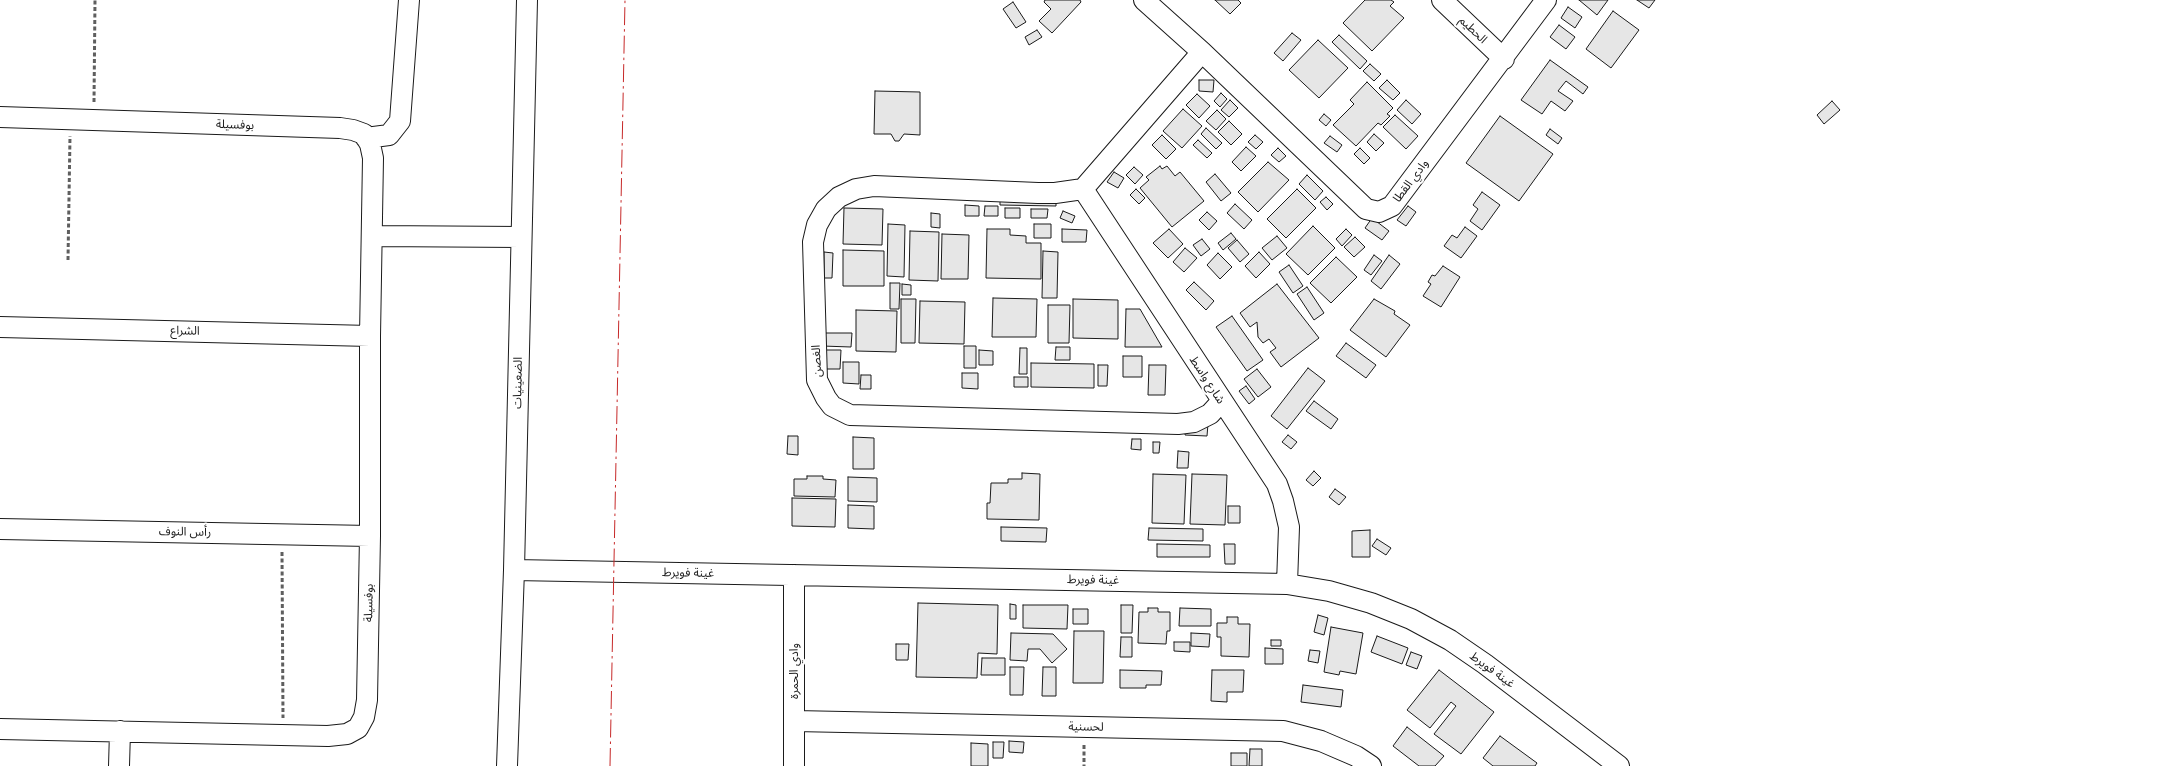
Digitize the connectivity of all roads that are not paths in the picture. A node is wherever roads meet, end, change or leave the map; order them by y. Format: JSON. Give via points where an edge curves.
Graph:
{"nodes":[{"id":1,"x":409,"y":0,"type":"edge"},
{"id":2,"x":526,"y":0,"type":"edge"},
{"id":3,"x":1144,"y":0,"type":"edge"},
{"id":4,"x":1442,"y":0,"type":"edge"},
{"id":5,"x":1546,"y":0,"type":"edge"},
{"id":6,"x":1202,"y":52,"type":"junction"},
{"id":7,"x":1504,"y":59,"type":"junction"},
{"id":8,"x":0,"y":117,"type":"edge"},
{"id":9,"x":366,"y":138,"type":"junction"},
{"id":10,"x":1082,"y":189,"type":"junction"},
{"id":11,"x":373,"y":236,"type":"junction"},
{"id":12,"x":521,"y":237,"type":"junction"},
{"id":13,"x":0,"y":327,"type":"edge"},
{"id":14,"x":370,"y":336,"type":"junction"},
{"id":15,"x":1222,"y":402,"type":"junction"},
{"id":16,"x":0,"y":529,"type":"edge"},
{"id":17,"x":370,"y":536,"type":"junction"},
{"id":18,"x":514,"y":570,"type":"junction"},
{"id":19,"x":794,"y":575,"type":"junction"},
{"id":20,"x":1287,"y":584,"type":"junction"},
{"id":21,"x":795,"y":721,"type":"junction"},
{"id":22,"x":0,"y":729,"type":"edge"},
{"id":23,"x":120,"y":731,"type":"junction"},
{"id":24,"x":119,"y":766,"type":"edge"},
{"id":25,"x":508,"y":766,"type":"edge"},
{"id":26,"x":794,"y":766,"type":"edge"},
{"id":27,"x":1370,"y":766,"type":"edge"},
{"id":28,"x":1619,"y":766,"type":"edge"}],
"edges":[{"from":1,"to":9,"type":"street","via":[[400,122],[389,135]]},
{"from":2,"to":12,"type":"street","name":"الضعينيات"},
{"from":3,"to":6,"type":"street","name":"وادي القطا"},
{"from":4,"to":7,"type":"street","name":"الحطيم"},
{"from":5,"to":7,"type":"street","name":"وادي القطا"},
{"from":6,"to":7,"type":"street","name":"وادي القطا","via":[[1366,209],[1379,212],[1392,206]]},
{"from":6,"to":10,"type":"street"},
{"from":8,"to":9,"type":"street","name":"بوفسيلة","via":[[340,128],[364,134]]},
{"from":9,"to":11,"type":"street","name":"بوفسيلة","via":[[373,158]]},
{"from":10,"to":15,"type":"street","name":"شارع واسط"},
{"from":10,"to":15,"type":"street","name":"الغصن","via":[[1038,193],[874,186],[856,189],[839,197],[826,209],[817,225],[813,242],[817,380],[826,398],[837,409],[850,415],[1178,424],[1194,422],[1210,414]]},
{"from":11,"to":12,"type":"street"},
{"from":11,"to":14,"type":"street","name":"بوفسيلة"},
{"from":12,"to":18,"type":"street","name":"الضعينيات"},
{"from":13,"to":14,"type":"street","name":"الشراع"},
{"from":14,"to":17,"type":"street","name":"بوفسيلة"},
{"from":15,"to":20,"type":"street","name":"شارع واسط","via":[[1277,484],[1289,526]]},
{"from":16,"to":17,"type":"street","name":"رأس النوف"},
{"from":17,"to":23,"type":"street","name":"بوفسيلة","via":[[367,700],[358,728],[347,734],[328,736]]},
{"from":18,"to":19,"type":"street","name":"غينة فويرط"},
{"from":18,"to":25,"type":"street","name":"الضعينيات"},
{"from":19,"to":20,"type":"street","name":"غينة فويرط"},
{"from":19,"to":21,"type":"street","name":"وادي الحمرة"},
{"from":20,"to":28,"type":"street","name":"غينة فويرط","via":[[1329,591],[1412,619],[1485,664]]},
{"from":21,"to":26,"type":"street","name":"وادي الحمرة"},
{"from":21,"to":27,"type":"street","name":"لحسنية","via":[[1283,732],[1321,741],[1356,756]]},
{"from":22,"to":23,"type":"street","name":"بوفسيلة"},
{"from":23,"to":24,"type":"street"}]}
